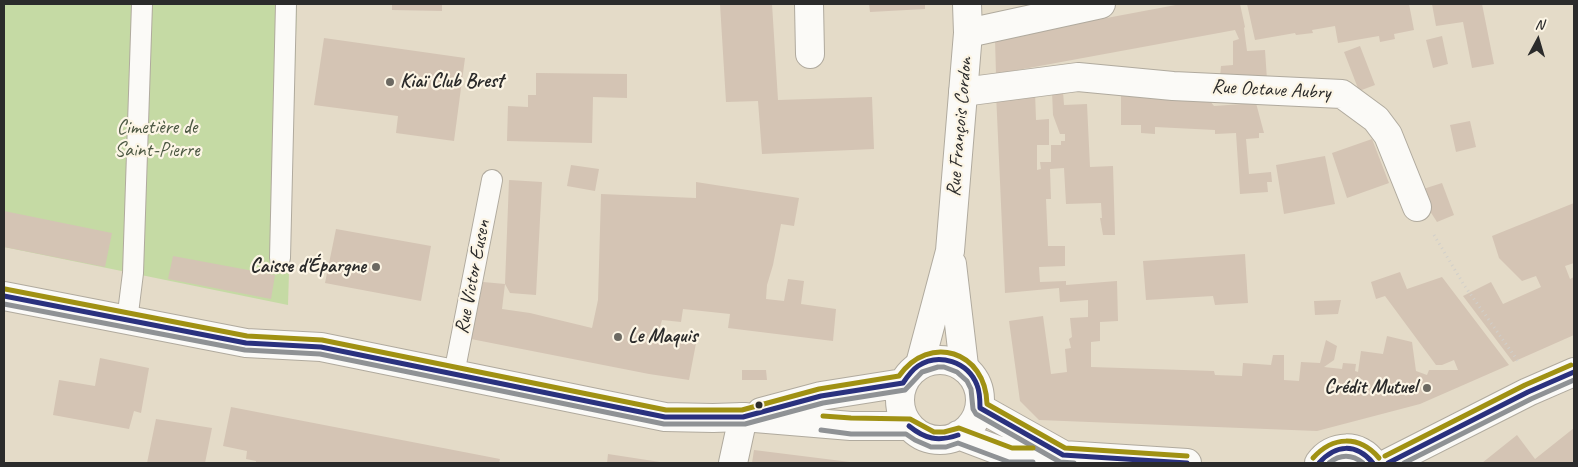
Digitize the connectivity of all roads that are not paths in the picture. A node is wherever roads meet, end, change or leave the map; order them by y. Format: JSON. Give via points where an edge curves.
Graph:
{"nodes":[{"id":1,"x":142,"y":4,"type":"edge"},
{"id":2,"x":286,"y":4,"type":"edge"},
{"id":3,"x":808,"y":4,"type":"edge"},
{"id":4,"x":967,"y":4,"type":"edge"},
{"id":5,"x":1101,"y":4,"type":"edge"},
{"id":6,"x":968,"y":33,"type":"junction"},
{"id":7,"x":810,"y":54,"type":"dead end"},
{"id":8,"x":963,"y":92,"type":"junction"},
{"id":9,"x":492,"y":180,"type":"dead end"},
{"id":10,"x":1417,"y":207,"type":"road end"},
{"id":11,"x":950,"y":250,"type":"junction"},
{"id":12,"x":280,"y":258,"type":"dead end"},
{"id":13,"x":4,"y":296,"type":"edge"},
{"id":14,"x":127,"y":320,"type":"junction"},
{"id":15,"x":964,"y":366,"type":"junction"},
{"id":16,"x":1574,"y":372,"type":"edge"},
{"id":17,"x":454,"y":374,"type":"junction"},
{"id":18,"x":911,"y":374,"type":"junction"},
{"id":19,"x":980,"y":408,"type":"junction"},
{"id":20,"x":743,"y":416,"type":"junction"},
{"id":21,"x":909,"y":426,"type":"junction"},
{"id":22,"x":958,"y":435,"type":"junction"},
{"id":23,"x":1063,"y":455,"type":"junction"},
{"id":24,"x":733,"y":463,"type":"edge"},
{"id":25,"x":1187,"y":463,"type":"edge"},
{"id":26,"x":1319,"y":463,"type":"edge"},
{"id":27,"x":1373,"y":463,"type":"edge"},
{"id":28,"x":1388,"y":463,"type":"edge"}],
"edges":[{"from":1,"to":14,"type":"lane","via":[[133,273]]},
{"from":2,"to":12,"type":"lane"},
{"from":3,"to":7,"type":"main road"},
{"from":4,"to":6,"type":"main road","name":"Rue François Cordon"},
{"from":5,"to":6,"type":"main road"},
{"from":6,"to":8,"type":"main road","name":"Rue François Cordon"},
{"from":8,"to":10,"type":"main road","name":"Rue Octave Aubry","via":[[1078,78],[1342,94],[1376,119],[1388,135]]},
{"from":8,"to":11,"type":"main road","name":"Rue François Cordon"},
{"from":9,"to":17,"type":"lane","name":"Rue Victor Eusen"},
{"from":11,"to":15,"type":"main road","name":"Rue François Cordon"},
{"from":11,"to":18,"type":"main road","name":"Rue François Cordon"},
{"from":13,"to":14,"type":"main road"},
{"from":14,"to":17,"type":"main road","via":[[246,343],[321,346]]},
{"from":15,"to":18,"type":"main road","via":[[943,359],[931,360]]},
{"from":15,"to":19,"type":"main road","via":[[977,385]]},
{"from":16,"to":28,"type":"main road"},
{"from":17,"to":20,"type":"main road","via":[[666,417]]},
{"from":18,"to":20,"type":"main road"},
{"from":18,"to":21,"type":"main road","via":[[899,394],[899,405]]},
{"from":19,"to":22,"type":"main road","via":[[976,419]]},
{"from":19,"to":23,"type":"main road"},
{"from":20,"to":21,"type":"main road","via":[[851,426]]},
{"from":20,"to":24,"type":"main road"},
{"from":21,"to":22,"type":"main road","via":[[932,440]]},
{"from":22,"to":23,"type":"main road","via":[[1011,455]]},
{"from":23,"to":25,"type":"main road"},
{"from":26,"to":27,"type":"main road","via":[[1336,449],[1346,448],[1356,449]]}]}
